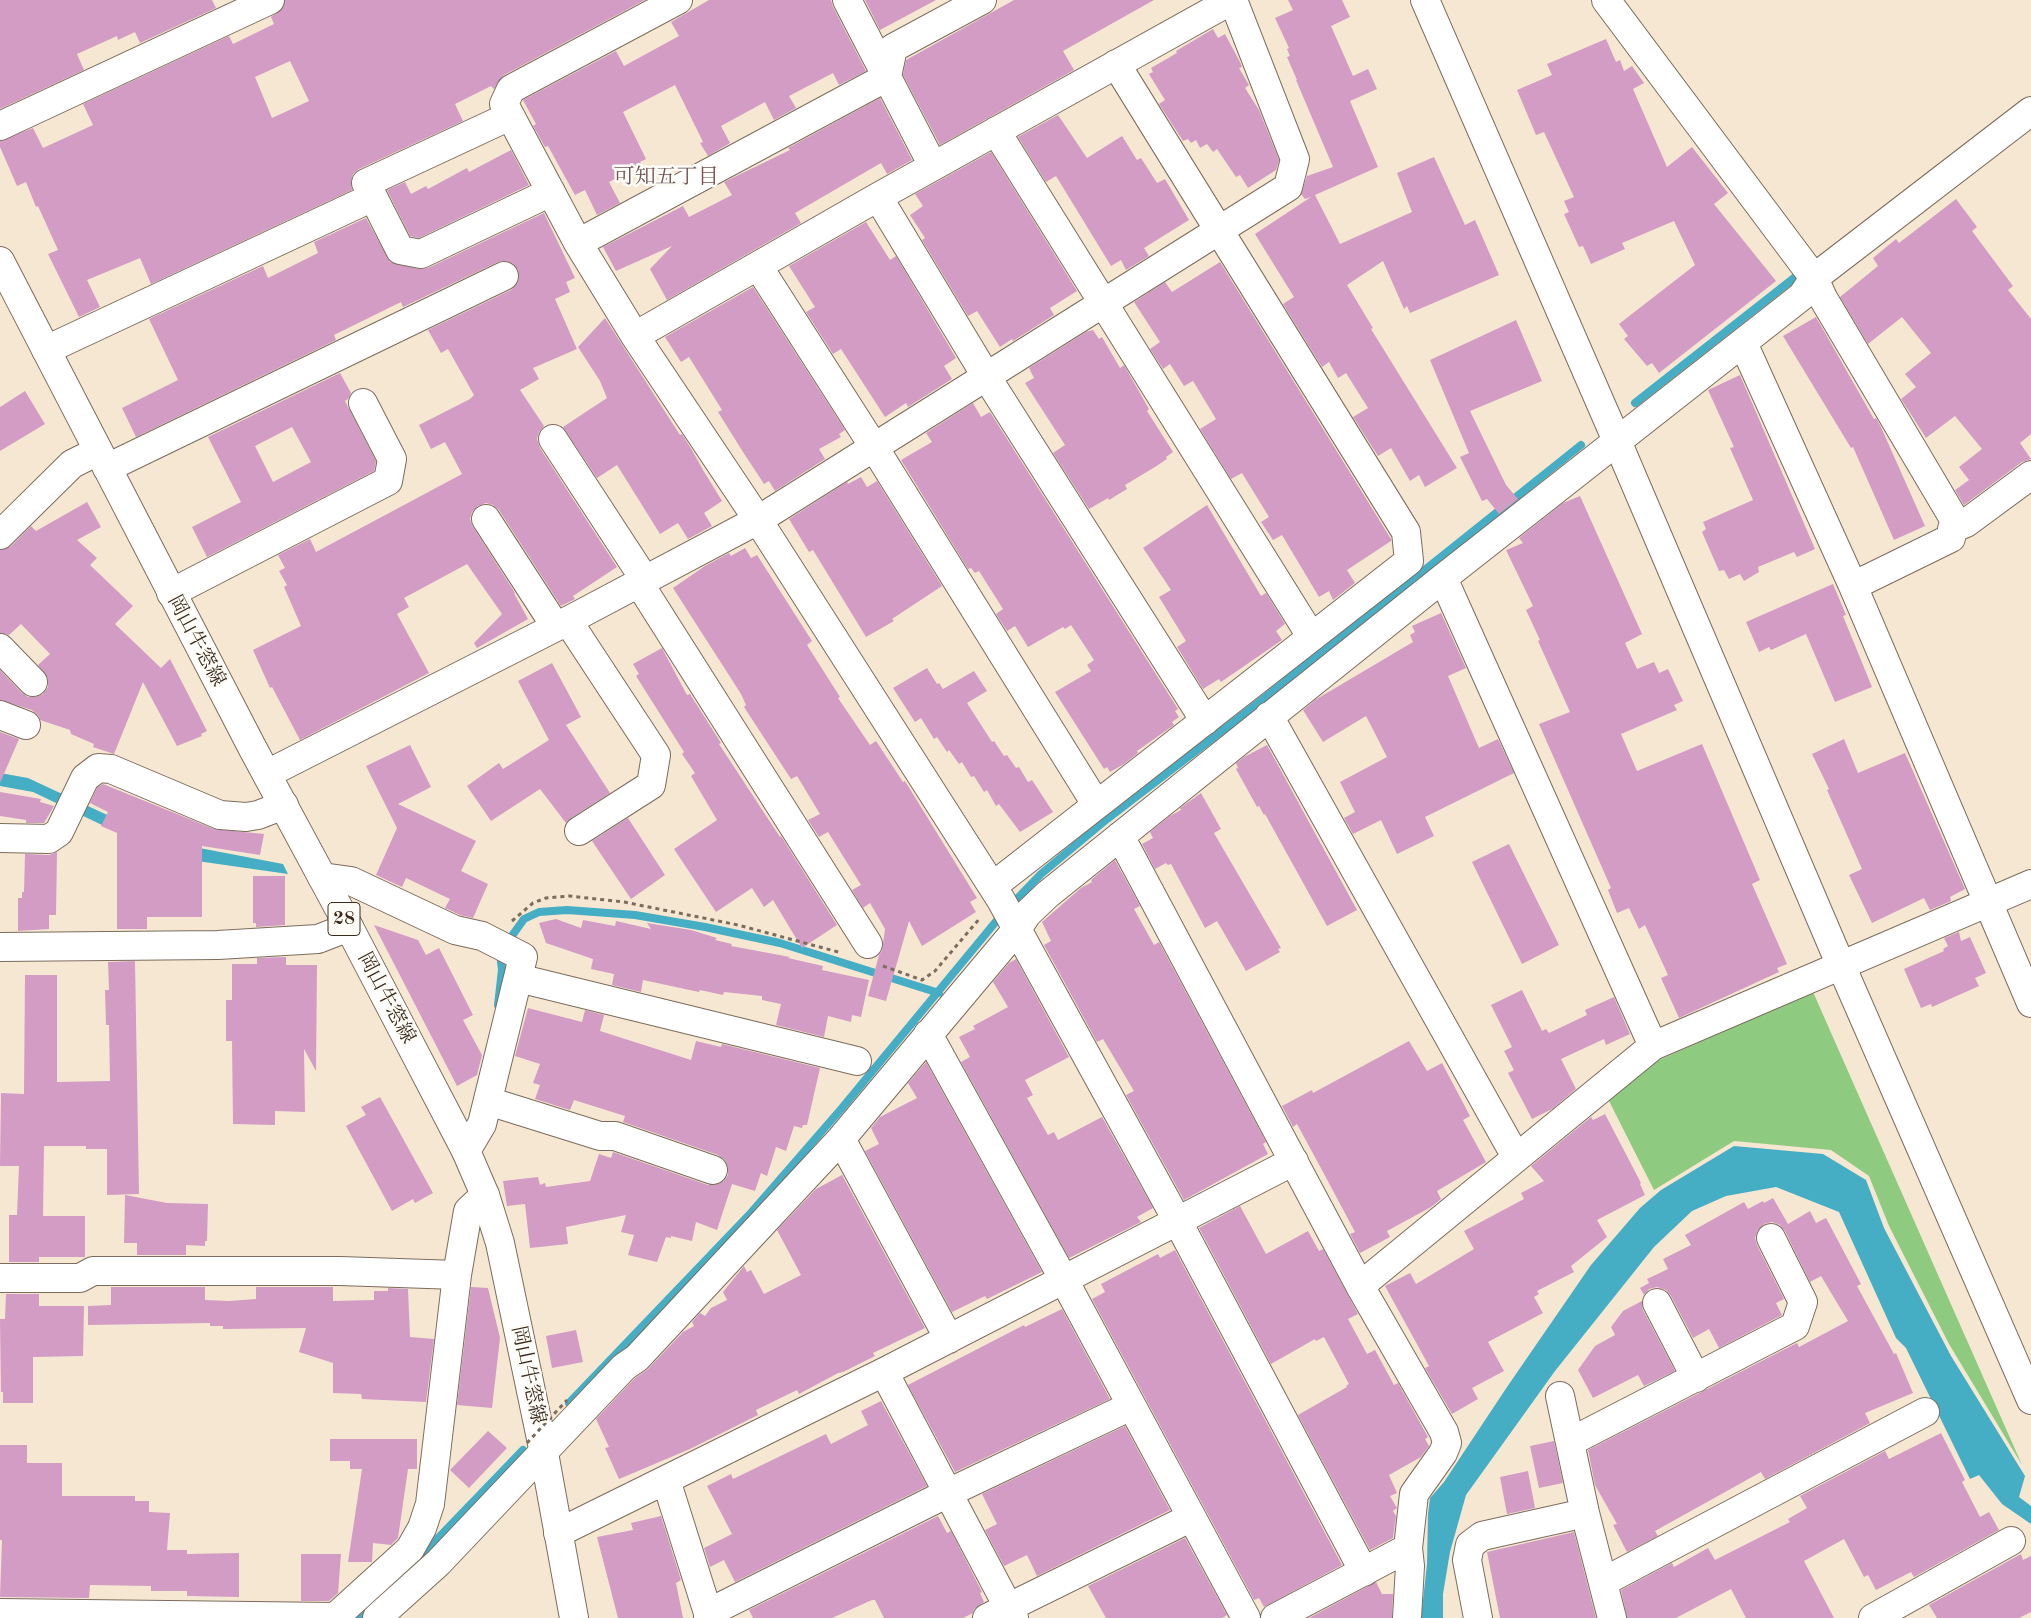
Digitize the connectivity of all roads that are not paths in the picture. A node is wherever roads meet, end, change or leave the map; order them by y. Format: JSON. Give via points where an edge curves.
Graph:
{"nodes":[{"id":1,"x":270,"y":0,"type":"edge"},
{"id":2,"x":678,"y":0,"type":"edge"},
{"id":3,"x":847,"y":0,"type":"edge"},
{"id":4,"x":982,"y":0,"type":"edge"},
{"id":5,"x":1233,"y":0,"type":"edge"},
{"id":6,"x":1426,"y":0,"type":"edge"},
{"id":7,"x":1606,"y":0,"type":"edge"},
{"id":8,"x":1116,"y":64,"type":"junction"},
{"id":9,"x":887,"y":76,"type":"junction"},
{"id":10,"x":2031,"y":111,"type":"edge"},
{"id":11,"x":510,"y":116,"type":"junction"},
{"id":12,"x":0,"y":126,"type":"edge"},
{"id":13,"x":996,"y":131,"type":"junction"},
{"id":14,"x":934,"y":166,"type":"junction"},
{"id":15,"x":551,"y":192,"type":"junction"},
{"id":16,"x":373,"y":197,"type":"junction"},
{"id":17,"x":878,"y":197,"type":"junction"},
{"id":18,"x":1219,"y":232,"type":"junction"},
{"id":19,"x":578,"y":243,"type":"junction"},
{"id":20,"x":0,"y":261,"type":"edge"},
{"id":21,"x":758,"y":266,"type":"junction"},
{"id":22,"x":1809,"y":271,"type":"junction"},
{"id":23,"x":504,"y":276,"type":"dead end"},
{"id":24,"x":1103,"y":303,"type":"junction"},
{"id":25,"x":635,"y":336,"type":"junction"},
{"id":26,"x":1743,"y":343,"type":"junction"},
{"id":27,"x":46,"y":350,"type":"junction"},
{"id":28,"x":986,"y":376,"type":"junction"},
{"id":29,"x":363,"y":403,"type":"dead end"},
{"id":30,"x":553,"y":439,"type":"dead end"},
{"id":31,"x":1617,"y":440,"type":"junction"},
{"id":32,"x":874,"y":447,"type":"junction"},
{"id":33,"x":102,"y":460,"type":"junction"},
{"id":34,"x":2031,"y":475,"type":"edge"},
{"id":35,"x":486,"y":519,"type":"dead end"},
{"id":36,"x":758,"y":520,"type":"junction"},
{"id":37,"x":1952,"y":529,"type":"junction"},
{"id":38,"x":0,"y":535,"type":"edge"},
{"id":39,"x":1443,"y":578,"type":"junction"},
{"id":40,"x":642,"y":582,"type":"junction"},
{"id":41,"x":1853,"y":586,"type":"junction"},
{"id":42,"x":171,"y":593,"type":"junction"},
{"id":43,"x":562,"y":624,"type":"junction"},
{"id":44,"x":1311,"y":636,"type":"junction"},
{"id":45,"x":0,"y":648,"type":"edge"},
{"id":46,"x":33,"y":682,"type":"dead end"},
{"id":47,"x":0,"y":715,"type":"edge"},
{"id":48,"x":1269,"y":716,"type":"junction"},
{"id":49,"x":1205,"y":721,"type":"junction"},
{"id":50,"x":26,"y":725,"type":"dead end"},
{"id":51,"x":267,"y":774,"type":"junction"},
{"id":52,"x":1096,"y":804,"type":"junction"},
{"id":53,"x":284,"y":806,"type":"junction"},
{"id":54,"x":579,"y":831,"type":"dead end"},
{"id":55,"x":1120,"y":836,"type":"junction"},
{"id":56,"x":0,"y":838,"type":"edge"},
{"id":57,"x":322,"y":877,"type":"junction"},
{"id":58,"x":2031,"y":884,"type":"edge"},
{"id":59,"x":1988,"y":903,"type":"junction"},
{"id":60,"x":1004,"y":905,"type":"junction"},
{"id":61,"x":349,"y":927,"type":"junction"},
{"id":62,"x":0,"y":947,"type":"edge"},
{"id":63,"x":864,"y":954,"type":"road end"},
{"id":64,"x":1841,"y":966,"type":"junction"},
{"id":65,"x":518,"y":978,"type":"junction"},
{"id":66,"x":2031,"y":1003,"type":"edge"},
{"id":67,"x":928,"y":1034,"type":"junction"},
{"id":68,"x":1653,"y":1046,"type":"junction"},
{"id":69,"x":858,"y":1061,"type":"dead end"},
{"id":70,"x":488,"y":1101,"type":"junction"},
{"id":71,"x":841,"y":1139,"type":"junction"},
{"id":72,"x":466,"y":1150,"type":"junction"},
{"id":73,"x":1516,"y":1156,"type":"junction"},
{"id":74,"x":1294,"y":1161,"type":"junction"},
{"id":75,"x":713,"y":1170,"type":"dead end"},
{"id":76,"x":486,"y":1195,"type":"junction"},
{"id":77,"x":1178,"y":1222,"type":"junction"},
{"id":78,"x":1771,"y":1238,"type":"dead end"},
{"id":79,"x":449,"y":1274,"type":"junction"},
{"id":80,"x":0,"y":1278,"type":"edge"},
{"id":81,"x":1064,"y":1280,"type":"junction"},
{"id":82,"x":1360,"y":1286,"type":"junction"},
{"id":83,"x":1657,"y":1304,"type":"dead end"},
{"id":84,"x":949,"y":1339,"type":"junction"},
{"id":85,"x":884,"y":1372,"type":"junction"},
{"id":86,"x":1696,"y":1378,"type":"junction"},
{"id":87,"x":1560,"y":1396,"type":"dead end"},
{"id":88,"x":2031,"y":1400,"type":"edge"},
{"id":89,"x":1131,"y":1406,"type":"junction"},
{"id":90,"x":1925,"y":1412,"type":"dead end"},
{"id":91,"x":1570,"y":1442,"type":"junction"},
{"id":92,"x":536,"y":1448,"type":"junction"},
{"id":93,"x":666,"y":1480,"type":"junction"},
{"id":94,"x":948,"y":1493,"type":"junction"},
{"id":95,"x":1585,"y":1512,"type":"junction"},
{"id":96,"x":1190,"y":1518,"type":"junction"},
{"id":97,"x":558,"y":1533,"type":"junction"},
{"id":98,"x":2011,"y":1541,"type":"dead end"},
{"id":99,"x":1408,"y":1548,"type":"junction"},
{"id":100,"x":420,"y":1559,"type":"junction"},
{"id":101,"x":1364,"y":1572,"type":"junction"},
{"id":102,"x":1603,"y":1582,"type":"junction"},
{"id":103,"x":0,"y":1613,"type":"edge"},
{"id":104,"x":1004,"y":1615,"type":"edge"},
{"id":105,"x":708,"y":1616,"type":"edge"},
{"id":106,"x":334,"y":1617,"type":"edge"},
{"id":107,"x":378,"y":1618,"type":"edge"},
{"id":108,"x":574,"y":1618,"type":"edge"},
{"id":109,"x":1246,"y":1618,"type":"edge"},
{"id":110,"x":1275,"y":1618,"type":"edge"},
{"id":111,"x":1407,"y":1618,"type":"edge"},
{"id":112,"x":1478,"y":1618,"type":"edge"},
{"id":113,"x":1612,"y":1618,"type":"edge"},
{"id":114,"x":1873,"y":1618,"type":"edge"}],
"edges":[{"from":1,"to":12,"type":"street"},
{"from":2,"to":11,"type":"street","via":[[511,89],[504,104]]},
{"from":3,"to":9,"type":"street"},
{"from":4,"to":9,"type":"street","via":[[893,48]]},
{"from":5,"to":8,"type":"street"},
{"from":5,"to":18,"type":"street","via":[[1294,159],[1288,187]]},
{"from":6,"to":31,"type":"street"},
{"from":7,"to":22,"type":"street"},
{"from":8,"to":13,"type":"street"},
{"from":8,"to":18,"type":"street"},
{"from":9,"to":14,"type":"street"},
{"from":9,"to":19,"type":"street"},
{"from":10,"to":22,"type":"street"},
{"from":11,"to":15,"type":"street"},
{"from":11,"to":16,"type":"street","via":[[366,183]]},
{"from":13,"to":14,"type":"street"},
{"from":13,"to":24,"type":"street"},
{"from":14,"to":17,"type":"street"},
{"from":15,"to":16,"type":"street","via":[[421,254],[400,250]]},
{"from":15,"to":19,"type":"street"},
{"from":16,"to":27,"type":"street"},
{"from":17,"to":21,"type":"street"},
{"from":17,"to":28,"type":"street"},
{"from":18,"to":24,"type":"street"},
{"from":18,"to":44,"type":"street","via":[[1406,532],[1409,561]]},
{"from":19,"to":25,"type":"street"},
{"from":20,"to":27,"type":"street","name":"岡山牛窓線","number":"28"},
{"from":21,"to":25,"type":"street"},
{"from":21,"to":32,"type":"street"},
{"from":22,"to":26,"type":"street","via":[[1802,296]]},
{"from":22,"to":37,"type":"street","via":[[1954,519]]},
{"from":23,"to":33,"type":"street"},
{"from":24,"to":28,"type":"street"},
{"from":24,"to":44,"type":"street"},
{"from":25,"to":36,"type":"street"},
{"from":26,"to":31,"type":"street"},
{"from":26,"to":41,"type":"street"},
{"from":27,"to":33,"type":"street","name":"岡山牛窓線","number":"28"},
{"from":28,"to":32,"type":"street"},
{"from":28,"to":49,"type":"street"},
{"from":29,"to":42,"type":"street","via":[[392,459],[388,481]]},
{"from":30,"to":40,"type":"street"},
{"from":31,"to":39,"type":"street"},
{"from":31,"to":64,"type":"street"},
{"from":32,"to":36,"type":"street"},
{"from":32,"to":52,"type":"street"},
{"from":33,"to":38,"type":"street","via":[[72,464]]},
{"from":33,"to":42,"type":"street","name":"岡山牛窓線","number":"28"},
{"from":34,"to":37,"type":"street","via":[[1966,524]]},
{"from":35,"to":43,"type":"street"},
{"from":36,"to":40,"type":"street"},
{"from":36,"to":60,"type":"street"},
{"from":37,"to":41,"type":"street","via":[[1951,538]]},
{"from":39,"to":48,"type":"street"},
{"from":39,"to":68,"type":"street"},
{"from":40,"to":43,"type":"street"},
{"from":40,"to":63,"type":"street"},
{"from":41,"to":59,"type":"street"},
{"from":42,"to":51,"type":"street","name":"岡山牛窓線","number":"28"},
{"from":43,"to":51,"type":"street"},
{"from":43,"to":54,"type":"street","via":[[656,755],[651,785]]},
{"from":44,"to":49,"type":"street"},
{"from":45,"to":46,"type":"street"},
{"from":47,"to":50,"type":"street"},
{"from":48,"to":55,"type":"street"},
{"from":48,"to":73,"type":"street"},
{"from":49,"to":52,"type":"street"},
{"from":51,"to":53,"type":"street","name":"岡山牛窓線","number":"28"},
{"from":52,"to":60,"type":"street"},
{"from":53,"to":56,"type":"street","via":[[252,816],[235,818],[220,815],[111,768],[98,768],[85,778],[59,832],[49,839]]},
{"from":53,"to":57,"type":"street","name":"岡山牛窓線","number":"28"},
{"from":55,"to":60,"type":"street","via":[[1027,914]]},
{"from":55,"to":74,"type":"street"},
{"from":57,"to":61,"type":"street","name":"岡山牛窓線","number":"28"},
{"from":57,"to":65,"type":"street","via":[[351,881],[455,930],[499,944],[523,957]]},
{"from":58,"to":59,"type":"street"},
{"from":59,"to":64,"type":"street"},
{"from":59,"to":66,"type":"street"},
{"from":60,"to":67,"type":"street"},
{"from":60,"to":77,"type":"street"},
{"from":61,"to":62,"type":"street","via":[[318,939],[218,945]]},
{"from":61,"to":72,"type":"street","name":"岡山牛窓線","number":"28"},
{"from":64,"to":68,"type":"street"},
{"from":64,"to":88,"type":"street"},
{"from":65,"to":69,"type":"street"},
{"from":65,"to":70,"type":"street"},
{"from":67,"to":71,"type":"street"},
{"from":67,"to":81,"type":"street"},
{"from":68,"to":73,"type":"street"},
{"from":70,"to":72,"type":"street","via":[[482,1124]]},
{"from":70,"to":75,"type":"street","via":[[600,1136],[615,1136]]},
{"from":71,"to":84,"type":"street"},
{"from":71,"to":92,"type":"street","via":[[636,1358]]},
{"from":72,"to":76,"type":"street","name":"岡山牛窓線","number":"28"},
{"from":73,"to":82,"type":"street"},
{"from":74,"to":77,"type":"street"},
{"from":74,"to":82,"type":"street"},
{"from":76,"to":79,"type":"street","via":[[468,1211]]},
{"from":76,"to":92,"type":"street","name":"岡山牛窓線","number":"28","via":[[500,1243]]},
{"from":77,"to":81,"type":"street"},
{"from":77,"to":101,"type":"street"},
{"from":78,"to":86,"type":"street","via":[[1802,1302],[1795,1326]]},
{"from":79,"to":80,"type":"street","via":[[93,1271],[80,1278]]},
{"from":79,"to":100,"type":"street","via":[[430,1504],[422,1528]]},
{"from":81,"to":84,"type":"street"},
{"from":81,"to":89,"type":"street"},
{"from":82,"to":99,"type":"street","via":[[1444,1432],[1447,1443],[1414,1494]]},
{"from":83,"to":86,"type":"street"},
{"from":84,"to":85,"type":"street"},
{"from":85,"to":93,"type":"street"},
{"from":85,"to":94,"type":"street"},
{"from":86,"to":91,"type":"street"},
{"from":87,"to":91,"type":"street"},
{"from":89,"to":94,"type":"street"},
{"from":89,"to":96,"type":"street"},
{"from":90,"to":102,"type":"street"},
{"from":91,"to":95,"type":"street"},
{"from":92,"to":97,"type":"street","name":"岡山牛窓線","number":"28"},
{"from":92,"to":100,"type":"street"},
{"from":93,"to":97,"type":"street"},
{"from":93,"to":105,"type":"street"},
{"from":94,"to":104,"type":"street"},
{"from":94,"to":105,"type":"street"},
{"from":95,"to":102,"type":"street"},
{"from":95,"to":112,"type":"street","via":[[1482,1536],[1470,1545],[1467,1560]]},
{"from":96,"to":104,"type":"street"},
{"from":96,"to":109,"type":"street"},
{"from":97,"to":108,"type":"street","name":"岡山牛窓線","number":"28"},
{"from":98,"to":114,"type":"street"},
{"from":99,"to":101,"type":"street"},
{"from":99,"to":111,"type":"street"},
{"from":100,"to":106,"type":"street"},
{"from":100,"to":107,"type":"street"},
{"from":101,"to":110,"type":"street"},
{"from":102,"to":113,"type":"street"},
{"from":103,"to":106,"type":"street"}]}
